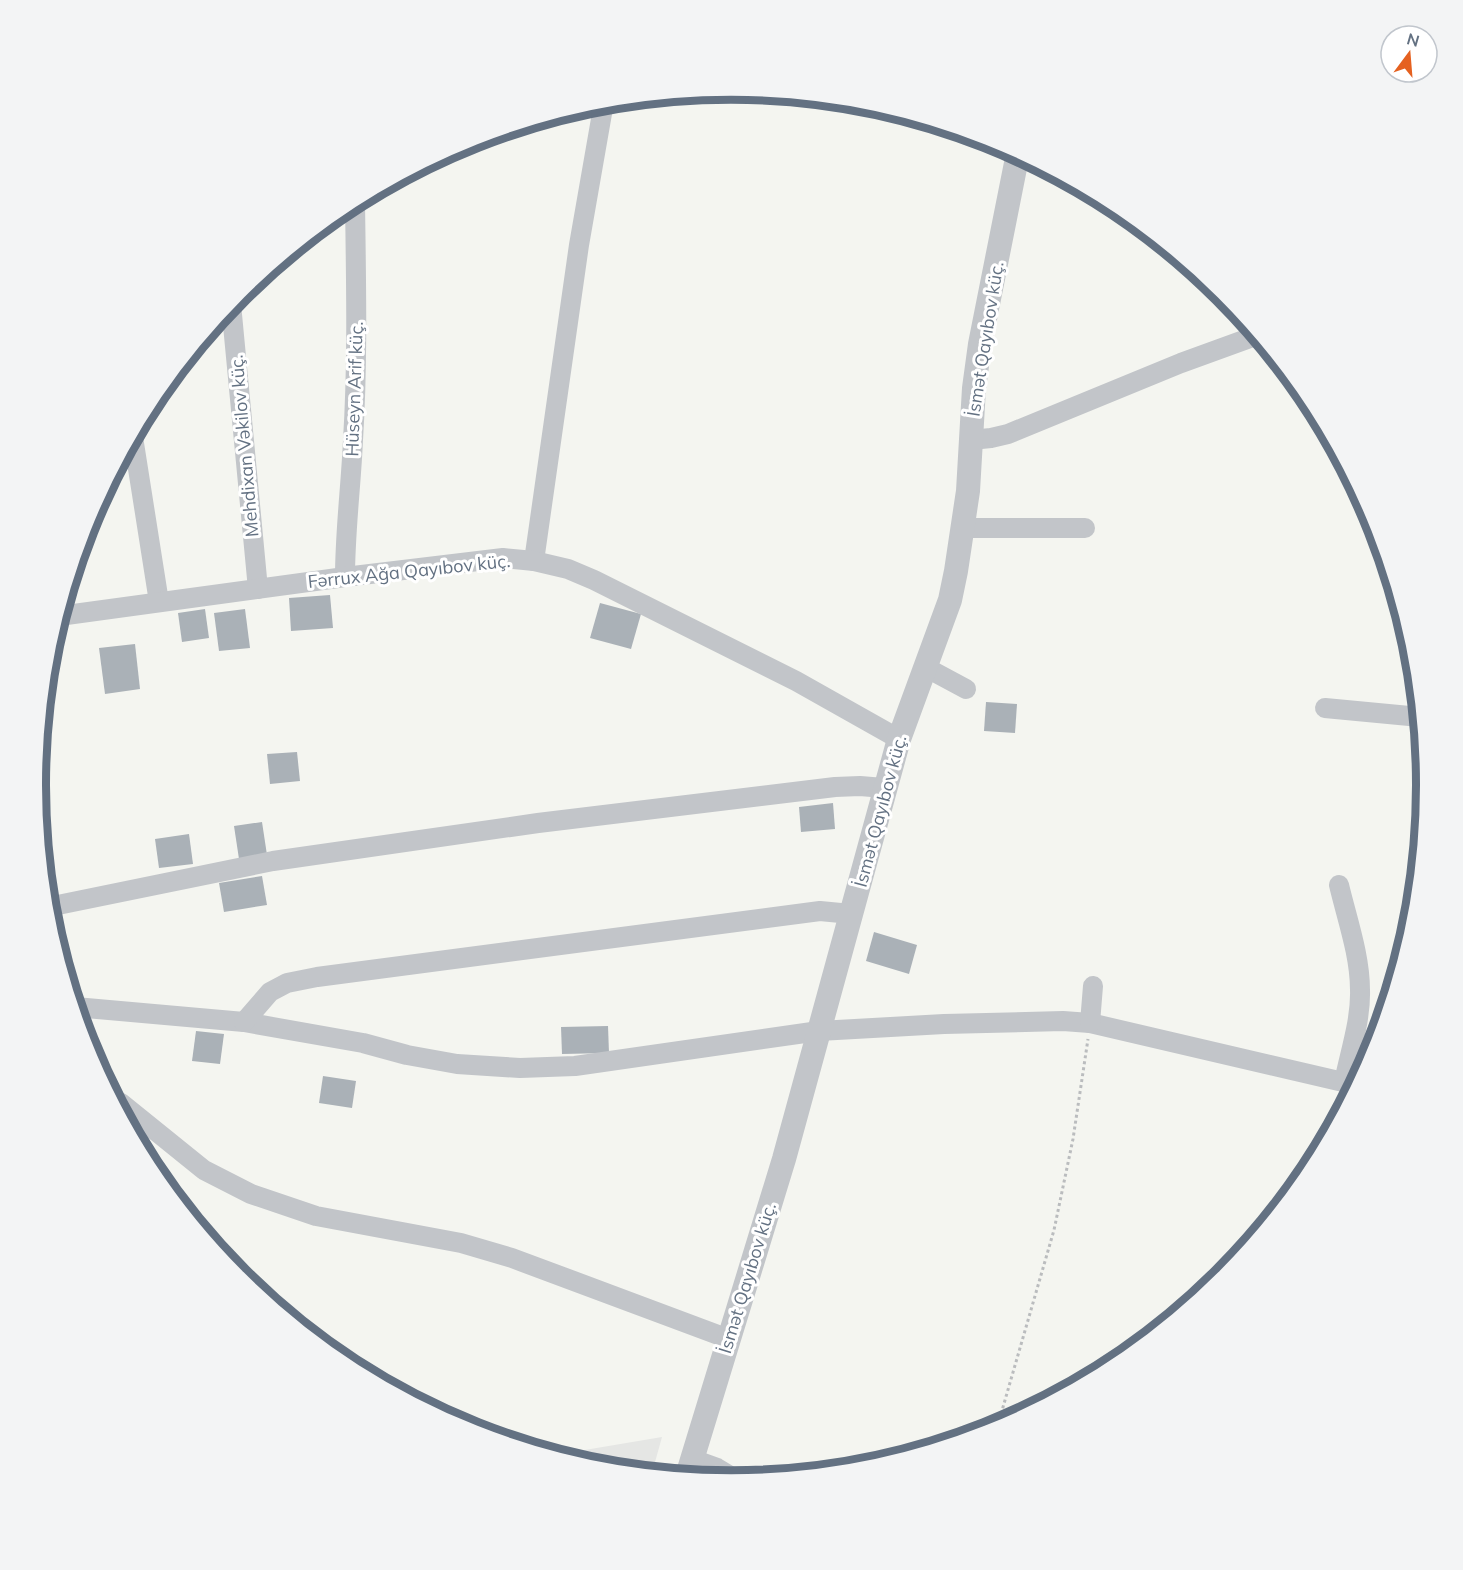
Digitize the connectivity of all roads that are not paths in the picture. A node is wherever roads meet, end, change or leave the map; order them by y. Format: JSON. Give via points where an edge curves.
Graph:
{"nodes":[{"id":1,"x":602,"y":112,"type":"edge"},
{"id":2,"x":1016,"y":163,"type":"edge"},
{"id":3,"x":356,"y":212,"type":"edge"},
{"id":4,"x":232,"y":316,"type":"edge"},
{"id":5,"x":1251,"y":338,"type":"edge"},
{"id":6,"x":971,"y":440,"type":"junction"},
{"id":7,"x":135,"y":448,"type":"edge"},
{"id":8,"x":964,"y":528,"type":"junction"},
{"id":9,"x":1084,"y":528,"type":"dead end"},
{"id":10,"x":534,"y":561,"type":"junction"},
{"id":11,"x":345,"y":577,"type":"junction"},
{"id":12,"x":258,"y":589,"type":"junction"},
{"id":13,"x":159,"y":602,"type":"junction"},
{"id":14,"x":68,"y":615,"type":"edge"},
{"id":15,"x":925,"y":667,"type":"junction"},
{"id":16,"x":966,"y":689,"type":"dead end"},
{"id":17,"x":1325,"y":708,"type":"dead end"},
{"id":18,"x":1413,"y":716,"type":"edge"},
{"id":19,"x":898,"y":739,"type":"junction"},
{"id":20,"x":884,"y":788,"type":"junction"},
{"id":21,"x":1339,"y":885,"type":"dead end"},
{"id":22,"x":58,"y":905,"type":"edge"},
{"id":23,"x":851,"y":914,"type":"junction"},
{"id":24,"x":1093,"y":986,"type":"dead end"},
{"id":25,"x":84,"y":1007,"type":"edge"},
{"id":26,"x":244,"y":1022,"type":"junction"},
{"id":27,"x":1090,"y":1023,"type":"junction"},
{"id":28,"x":819,"y":1031,"type":"junction"},
{"id":29,"x":1351,"y":1078,"type":"edge"},
{"id":30,"x":1348,"y":1083,"type":"edge"},
{"id":31,"x":128,"y":1108,"type":"edge"},
{"id":32,"x":729,"y":1339,"type":"junction"},
{"id":33,"x":690,"y":1468,"type":"edge"},
{"id":34,"x":720,"y":1470,"type":"edge"}],
"edges":[{"from":1,"to":10,"type":"street"},
{"from":2,"to":6,"type":"street","name":"İsmət Qayıbov küç.","via":[[980,344]]},
{"from":3,"to":11,"type":"street","name":"Hüseyn Arif küç.","via":[[356,375]]},
{"from":4,"to":12,"type":"street","name":"Mehdixan Vəkilov küç."},
{"from":5,"to":6,"type":"street","via":[[1008,434]]},
{"from":6,"to":8,"type":"street","name":"İsmət Qayıbov küç."},
{"from":7,"to":13,"type":"street"},
{"from":8,"to":9,"type":"street"},
{"from":8,"to":15,"type":"street","name":"İsmət Qayıbov küç.","via":[[950,600]]},
{"from":10,"to":11,"type":"street","name":"Fərrux Ağa Qayıbov küç.","via":[[503,558]]},
{"from":10,"to":19,"type":"street","name":"Fərrux Ağa Qayıbov küç.","via":[[594,580],[796,681]]},
{"from":11,"to":12,"type":"street","name":"Fərrux Ağa Qayıbov küç."},
{"from":12,"to":13,"type":"street","name":"Fərrux Ağa Qayıbov küç."},
{"from":13,"to":14,"type":"street","name":"Fərrux Ağa Qayıbov küç."},
{"from":15,"to":16,"type":"street"},
{"from":15,"to":19,"type":"street","name":"İsmət Qayıbov küç."},
{"from":17,"to":18,"type":"street"},
{"from":19,"to":20,"type":"street","name":"İsmət Qayıbov küç."},
{"from":20,"to":22,"type":"street","via":[[835,787],[538,823],[273,861]]},
{"from":20,"to":23,"type":"street","name":"İsmət Qayıbov küç."},
{"from":21,"to":29,"type":"street","via":[[1359,970]]},
{"from":23,"to":26,"type":"street","via":[[820,911],[317,977],[287,983],[270,992]]},
{"from":23,"to":28,"type":"street","name":"İsmət Qayıbov küç."},
{"from":24,"to":27,"type":"street"},
{"from":25,"to":26,"type":"street"},
{"from":26,"to":28,"type":"street","via":[[457,1064],[520,1068],[575,1066]]},
{"from":27,"to":28,"type":"street","via":[[944,1024]]},
{"from":27,"to":30,"type":"street"},
{"from":28,"to":32,"type":"street","name":"İsmət Qayıbov küç."},
{"from":31,"to":32,"type":"street","via":[[204,1170],[251,1194],[316,1216],[461,1243],[512,1258]]},
{"from":32,"to":33,"type":"street","name":"İsmət Qayıbov küç."},
{"from":33,"to":34,"type":"street"}]}
